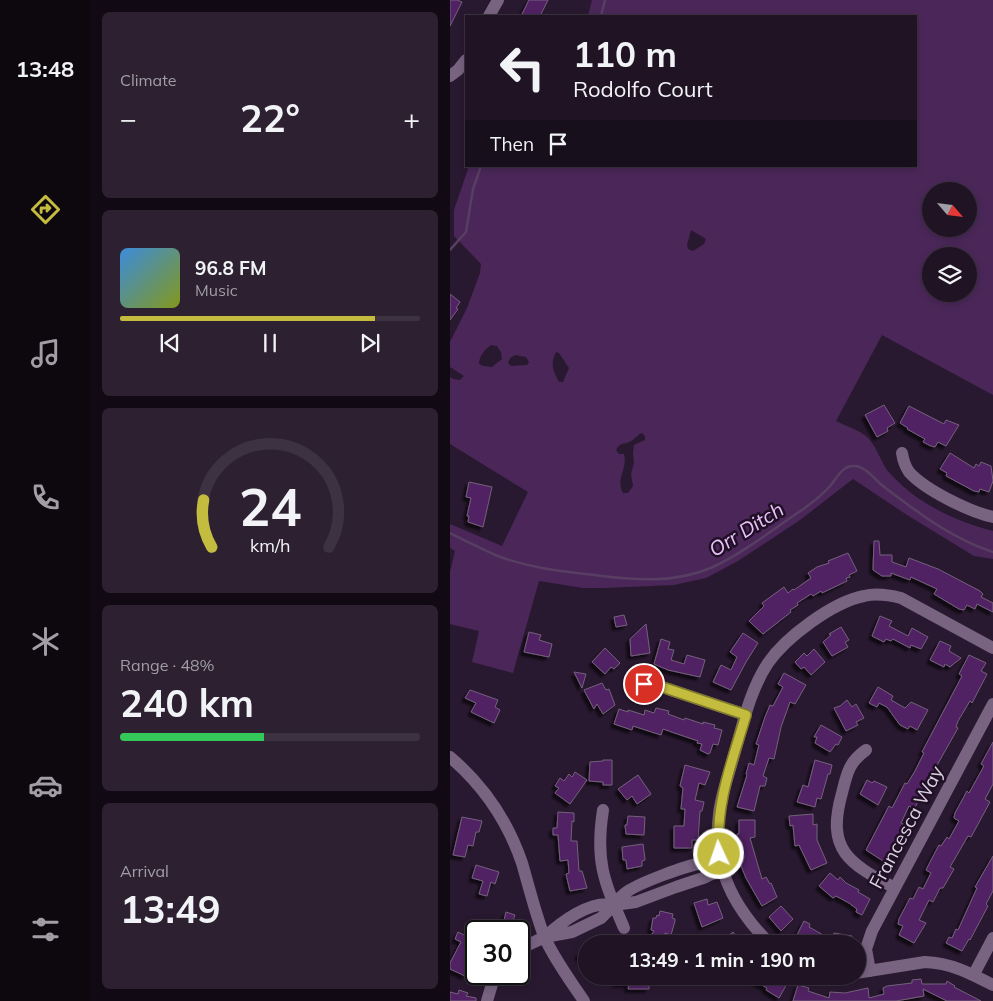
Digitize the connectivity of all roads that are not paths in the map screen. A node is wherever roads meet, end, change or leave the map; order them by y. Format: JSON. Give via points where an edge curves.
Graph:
{"nodes":[{"id":1,"x":498,"y":0,"type":"edge"},
{"id":2,"x":490,"y":15,"type":"edge"},
{"id":3,"x":465,"y":61,"type":"edge"},
{"id":4,"x":450,"y":76,"type":"edge"},
{"id":5,"x":902,"y":453,"type":"dead end"},
{"id":6,"x":993,"y":517,"type":"edge"},
{"id":7,"x":993,"y":648,"type":"edge"},
{"id":8,"x":636,"y":686,"type":"dead end"},
{"id":9,"x":993,"y":704,"type":"edge"},
{"id":10,"x":746,"y":715,"type":"junction"},
{"id":11,"x":866,"y":750,"type":"dead end"},
{"id":12,"x":450,"y":757,"type":"edge"},
{"id":13,"x":603,"y":810,"type":"dead end"},
{"id":14,"x":721,"y":865,"type":"junction"},
{"id":15,"x":895,"y":888,"type":"junction"},
{"id":16,"x":614,"y":905,"type":"junction"},
{"id":17,"x":624,"y":928,"type":"dead end"},
{"id":18,"x":762,"y":935,"type":"edge"},
{"id":19,"x":545,"y":937,"type":"junction"},
{"id":20,"x":993,"y":938,"type":"edge"},
{"id":21,"x":530,"y":944,"type":"edge"},
{"id":22,"x":870,"y":971,"type":"junction"},
{"id":23,"x":866,"y":972,"type":"edge"},
{"id":24,"x":974,"y":974,"type":"junction"},
{"id":25,"x":492,"y":985,"type":"edge"},
{"id":26,"x":993,"y":985,"type":"edge"},
{"id":27,"x":487,"y":1001,"type":"edge"},
{"id":28,"x":584,"y":1001,"type":"edge"}],
"edges":[{"from":1,"to":2,"type":"street"},
{"from":3,"to":4,"type":"street"},
{"from":5,"to":6,"type":"street","via":[[909,472],[930,488]]},
{"from":7,"to":10,"type":"street","via":[[901,598],[864,596],[810,623],[777,651],[761,674]]},
{"from":8,"to":10,"type":"street","via":[[659,686]]},
{"from":9,"to":15,"type":"street","name":"Francesca Way"},
{"from":10,"to":14,"type":"street","via":[[719,813]]},
{"from":11,"to":15,"type":"street","via":[[848,770],[837,812],[837,833],[844,851],[857,866]]},
{"from":12,"to":19,"type":"street","via":[[475,781],[500,818],[520,857]]},
{"from":13,"to":16,"type":"street","via":[[600,856]]},
{"from":14,"to":16,"type":"street","via":[[701,863],[652,880],[629,890]]},
{"from":14,"to":18,"type":"street","via":[[742,910]]},
{"from":15,"to":22,"type":"street","name":"Francesca Way","via":[[868,940],[866,956]]},
{"from":16,"to":17,"type":"street"},
{"from":16,"to":19,"type":"street","via":[[605,903],[576,914]]},
{"from":19,"to":21,"type":"street"},
{"from":19,"to":28,"type":"street"},
{"from":20,"to":24,"type":"street"},
{"from":22,"to":23,"type":"street"},
{"from":22,"to":24,"type":"street","via":[[925,962],[949,964]]},
{"from":24,"to":26,"type":"street"},
{"from":25,"to":27,"type":"street"}]}
